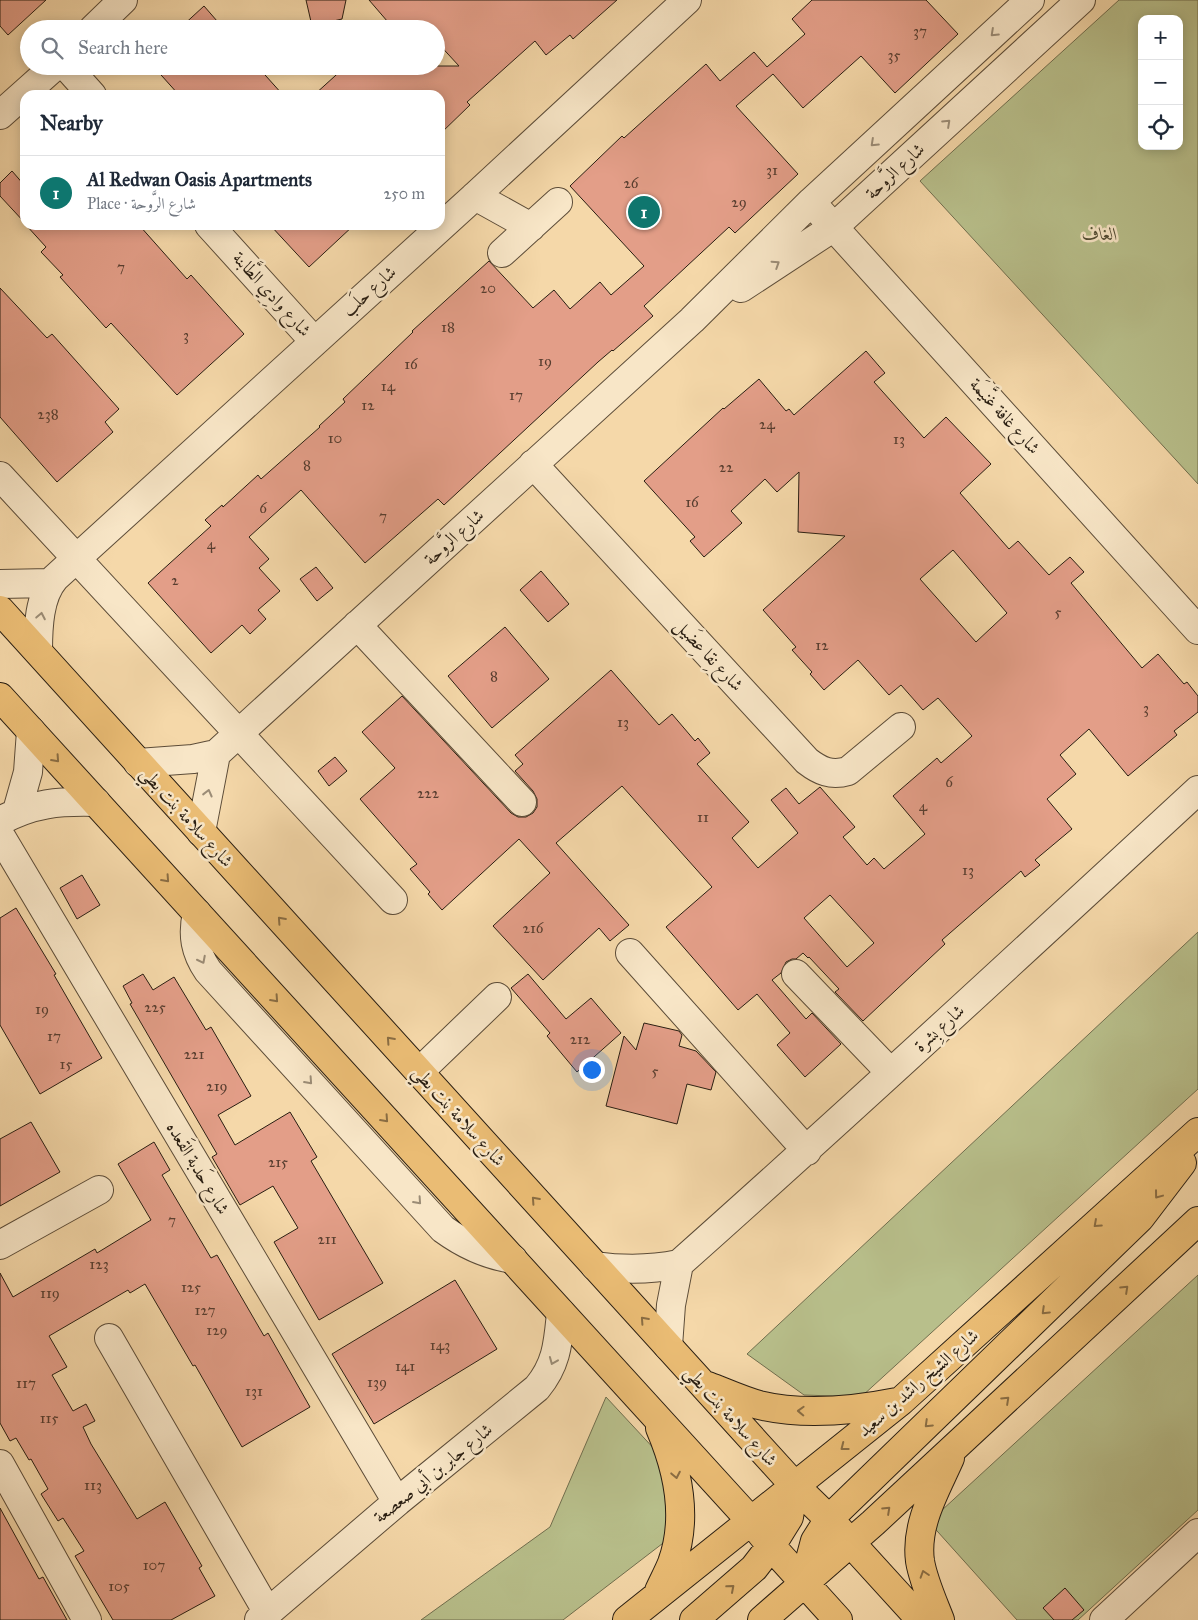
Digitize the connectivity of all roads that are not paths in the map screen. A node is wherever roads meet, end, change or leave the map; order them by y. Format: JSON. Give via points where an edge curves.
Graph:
{"nodes":[{"id":1,"x":123,"y":0,"type":"edge"},
{"id":2,"x":687,"y":0,"type":"edge"},
{"id":3,"x":1030,"y":0,"type":"edge"},
{"id":4,"x":1081,"y":0,"type":"edge"},
{"id":5,"x":102,"y":20,"type":"edge"},
{"id":6,"x":45,"y":75,"type":"edge"},
{"id":7,"x":74,"y":75,"type":"edge"},
{"id":8,"x":29,"y":90,"type":"edge"},
{"id":9,"x":88,"y":90,"type":"edge"},
{"id":10,"x":20,"y":98,"type":"edge"},
{"id":11,"x":0,"y":116,"type":"edge"},
{"id":12,"x":474,"y":196,"type":"junction"},
{"id":13,"x":558,"y":202,"type":"dead end"},
{"id":14,"x":811,"y":202,"type":"junction"},
{"id":15,"x":445,"y":222,"type":"edge"},
{"id":16,"x":531,"y":227,"type":"junction"},
{"id":17,"x":834,"y":227,"type":"junction"},
{"id":18,"x":214,"y":230,"type":"edge"},
{"id":19,"x":436,"y":230,"type":"edge"},
{"id":20,"x":502,"y":253,"type":"dead end"},
{"id":21,"x":692,"y":320,"type":"junction"},
{"id":22,"x":314,"y":341,"type":"junction"},
{"id":23,"x":533,"y":464,"type":"junction"},
{"id":24,"x":0,"y":476,"type":"edge"},
{"id":25,"x":76,"y":558,"type":"junction"},
{"id":26,"x":50,"y":582,"type":"junction"},
{"id":27,"x":0,"y":584,"type":"edge"},
{"id":28,"x":0,"y":610,"type":"edge"},
{"id":29,"x":357,"y":625,"type":"junction"},
{"id":30,"x":1198,"y":630,"type":"edge"},
{"id":31,"x":38,"y":651,"type":"junction"},
{"id":32,"x":0,"y":697,"type":"edge"},
{"id":33,"x":901,"y":727,"type":"dead end"},
{"id":34,"x":32,"y":732,"type":"junction"},
{"id":35,"x":238,"y":733,"type":"junction"},
{"id":36,"x":216,"y":754,"type":"junction"},
{"id":37,"x":138,"y":763,"type":"junction"},
{"id":38,"x":1198,"y":790,"type":"edge"},
{"id":39,"x":96,"y":802,"type":"junction"},
{"id":40,"x":522,"y":802,"type":"dead end"},
{"id":41,"x":9,"y":816,"type":"edge"},
{"id":42,"x":201,"y":832,"type":"junction"},
{"id":43,"x":0,"y":835,"type":"edge"},
{"id":44,"x":393,"y":900,"type":"dead end"},
{"id":45,"x":630,"y":952,"type":"dead end"},
{"id":46,"x":796,"y":974,"type":"dead end"},
{"id":47,"x":496,"y":997,"type":"dead end"},
{"id":48,"x":419,"y":1072,"type":"junction"},
{"id":49,"x":890,"y":1072,"type":"junction"},
{"id":50,"x":1198,"y":1132,"type":"edge"},
{"id":51,"x":1198,"y":1142,"type":"edge"},
{"id":52,"x":806,"y":1151,"type":"junction"},
{"id":53,"x":99,"y":1190,"type":"dead end"},
{"id":54,"x":1198,"y":1221,"type":"edge"},
{"id":55,"x":0,"y":1245,"type":"edge"},
{"id":56,"x":679,"y":1264,"type":"junction"},
{"id":57,"x":595,"y":1266,"type":"junction"},
{"id":58,"x":561,"y":1313,"type":"junction"},
{"id":59,"x":109,"y":1338,"type":"dead end"},
{"id":60,"x":668,"y":1346,"type":"junction"},
{"id":61,"x":702,"y":1384,"type":"junction"},
{"id":62,"x":901,"y":1401,"type":"junction"},
{"id":63,"x":653,"y":1413,"type":"junction"},
{"id":64,"x":954,"y":1448,"type":"junction"},
{"id":65,"x":0,"y":1464,"type":"edge"},
{"id":66,"x":794,"y":1485,"type":"junction"},
{"id":67,"x":397,"y":1502,"type":"junction"},
{"id":68,"x":829,"y":1519,"type":"junction"},
{"id":69,"x":751,"y":1521,"type":"junction"},
{"id":70,"x":1198,"y":1533,"type":"edge"},
{"id":71,"x":850,"y":1542,"type":"junction"},
{"id":72,"x":771,"y":1546,"type":"junction"},
{"id":73,"x":804,"y":1582,"type":"junction"},
{"id":74,"x":658,"y":1594,"type":"junction"},
{"id":75,"x":264,"y":1616,"type":"edge"},
{"id":76,"x":88,"y":1620,"type":"edge"},
{"id":77,"x":627,"y":1620,"type":"edge"},
{"id":78,"x":694,"y":1620,"type":"edge"},
{"id":79,"x":762,"y":1620,"type":"edge"},
{"id":80,"x":838,"y":1620,"type":"edge"},
{"id":81,"x":921,"y":1620,"type":"edge"},
{"id":82,"x":940,"y":1620,"type":"edge"},
{"id":83,"x":1104,"y":1620,"type":"edge"}],
"edges":[{"from":1,"to":5,"type":"street"},
{"from":2,"to":12,"type":"street","name":"شارع حلَب"},
{"from":3,"to":14,"type":"street","name":"شارع الرَّوحة","one_way":true},
{"from":17,"to":4,"type":"street","name":"شارع الرَّوحة","one_way":true},
{"from":6,"to":8,"type":"street"},
{"from":7,"to":9,"type":"street"},
{"from":10,"to":11,"type":"street"},
{"from":12,"to":15,"type":"street","name":"شارع حلَب"},
{"from":12,"to":16,"type":"street"},
{"from":13,"to":16,"type":"street"},
{"from":14,"to":17,"type":"street","name":"شارع غافة غنَّيمَة"},
{"from":14,"to":21,"type":"street","name":"شارع الرَّوحة"},
{"from":16,"to":20,"type":"street"},
{"from":21,"to":17,"type":"street","name":"شارع الرَّوحة","one_way":true},
{"from":17,"to":30,"type":"street","name":"شارع غافة غنَّيمَة"},
{"from":18,"to":22,"type":"street","name":"شارع وادِي الطَّابنة"},
{"from":19,"to":22,"type":"street","name":"شارع حلَب"},
{"from":21,"to":23,"type":"street","name":"شارع الرَّوحة"},
{"from":22,"to":25,"type":"street","name":"شارع حلَب"},
{"from":23,"to":29,"type":"street","name":"شارع الرَّوحة"},
{"from":23,"to":33,"type":"street","name":"شارع نِقا عِضَيل","via":[[807,761],[819,770],[828,773],[848,771]]},
{"from":24,"to":25,"type":"street"},
{"from":25,"to":26,"type":"street","name":"شارع حلَب"},
{"from":25,"to":35,"type":"street"},
{"from":26,"to":27,"type":"street"},
{"from":31,"to":26,"type":"street","one_way":true,"via":[[40,616]]},
{"from":28,"to":31,"type":"main road","name":"شارع سلامة بنت بطي"},
{"from":29,"to":35,"type":"street","name":"شارع الرَّوحة"},
{"from":29,"to":40,"type":"street"},
{"from":31,"to":37,"type":"main road","name":"شارع سلامة بنت بطي"},
{"from":32,"to":34,"type":"main road"},
{"from":34,"to":39,"type":"main road","one_way":true},
{"from":34,"to":41,"type":"street","via":[[28,772]]},
{"from":35,"to":36,"type":"street","name":"شارع الرَّوحة"},
{"from":35,"to":44,"type":"street"},
{"from":36,"to":37,"type":"street"},
{"from":42,"to":36,"type":"street","one_way":true},
{"from":37,"to":42,"type":"main road","name":"شارع سلامة بنت بطي"},
{"from":38,"to":49,"type":"street","name":"شارع بِشرة"},
{"from":39,"to":41,"type":"street","via":[[56,802]]},
{"from":39,"to":58,"type":"main road","one_way":true},
{"from":48,"to":42,"type":"main road","name":"شارع سلامة بنت بطي","one_way":true},
{"from":43,"to":67,"type":"street","name":"شارع حَدبة القَعده"},
{"from":45,"to":52,"type":"street"},
{"from":46,"to":49,"type":"street"},
{"from":47,"to":48,"type":"street"},
{"from":57,"to":48,"type":"main road","name":"شارع سلامة بنت بطي","one_way":true},
{"from":49,"to":52,"type":"street","name":"شارع بِشرة"},
{"from":50,"to":62,"type":"main road","name":"شارع الشيخ راشد بن سعيد","one_way":true},
{"from":51,"to":68,"type":"main road","one_way":true,"via":[[1140,1218]]},
{"from":52,"to":56,"type":"street","name":"شارع بِشرة"},
{"from":53,"to":55,"type":"street"},
{"from":64,"to":54,"type":"main road","one_way":true},
{"from":56,"to":57,"type":"street","via":[[637,1270]]},
{"from":56,"to":60,"type":"street"},
{"from":60,"to":57,"type":"main road","name":"شارع سلامة بنت بطي","one_way":true},
{"from":58,"to":63,"type":"main road"},
{"from":58,"to":67,"type":"street","name":"شارع جابر بن أبي صعصعة","one_way":true,"via":[[556,1354],[546,1378]]},
{"from":59,"to":75,"type":"street","name":"شارع جابر بن أبي صعصعة"},
{"from":60,"to":61,"type":"main road","name":"شارع سلامة بنت بطي"},
{"from":62,"to":61,"type":"main road","one_way":true,"via":[[859,1410],[794,1411],[759,1405]]},
{"from":61,"to":66,"type":"main road","name":"شارع سلامة بنت بطي"},
{"from":62,"to":66,"type":"main road","name":"شارع الشيخ راشد بن سعيد","one_way":true},
{"from":63,"to":69,"type":"main road"},
{"from":63,"to":74,"type":"main road","one_way":true,"via":[[676,1472],[680,1504],[679,1531],[672,1562]]},
{"from":71,"to":64,"type":"main road","one_way":true},
{"from":82,"to":64,"type":"main road","one_way":true,"via":[[920,1562],[920,1542],[925,1516]]},
{"from":65,"to":76,"type":"street"},
{"from":66,"to":68,"type":"main road","name":"شارع سلامة بنت بطي"},
{"from":66,"to":69,"type":"main road","name":"شارع الشيخ راشد بن سعيد"},
{"from":66,"to":72,"type":"main road","via":[[789,1517]]},
{"from":67,"to":75,"type":"street","name":"شارع جابر بن أبي صعصعة"},
{"from":68,"to":71,"type":"main road","name":"شارع سلامة بنت بطي"},
{"from":68,"to":73,"type":"main road","via":[[815,1541]]},
{"from":69,"to":72,"type":"main road"},
{"from":69,"to":74,"type":"main road","name":"شارع الشيخ راشد بن سعيد"},
{"from":70,"to":83,"type":"street"},
{"from":71,"to":73,"type":"main road"},
{"from":71,"to":81,"type":"main road","name":"شارع سلامة بنت بطي"},
{"from":72,"to":73,"type":"main road"},
{"from":78,"to":72,"type":"main road","one_way":true,"via":[[754,1568]]},
{"from":73,"to":79,"type":"main road"},
{"from":73,"to":80,"type":"main road"},
{"from":74,"to":77,"type":"main road","name":"شارع الشيخ راشد بن سعيد"}]}
